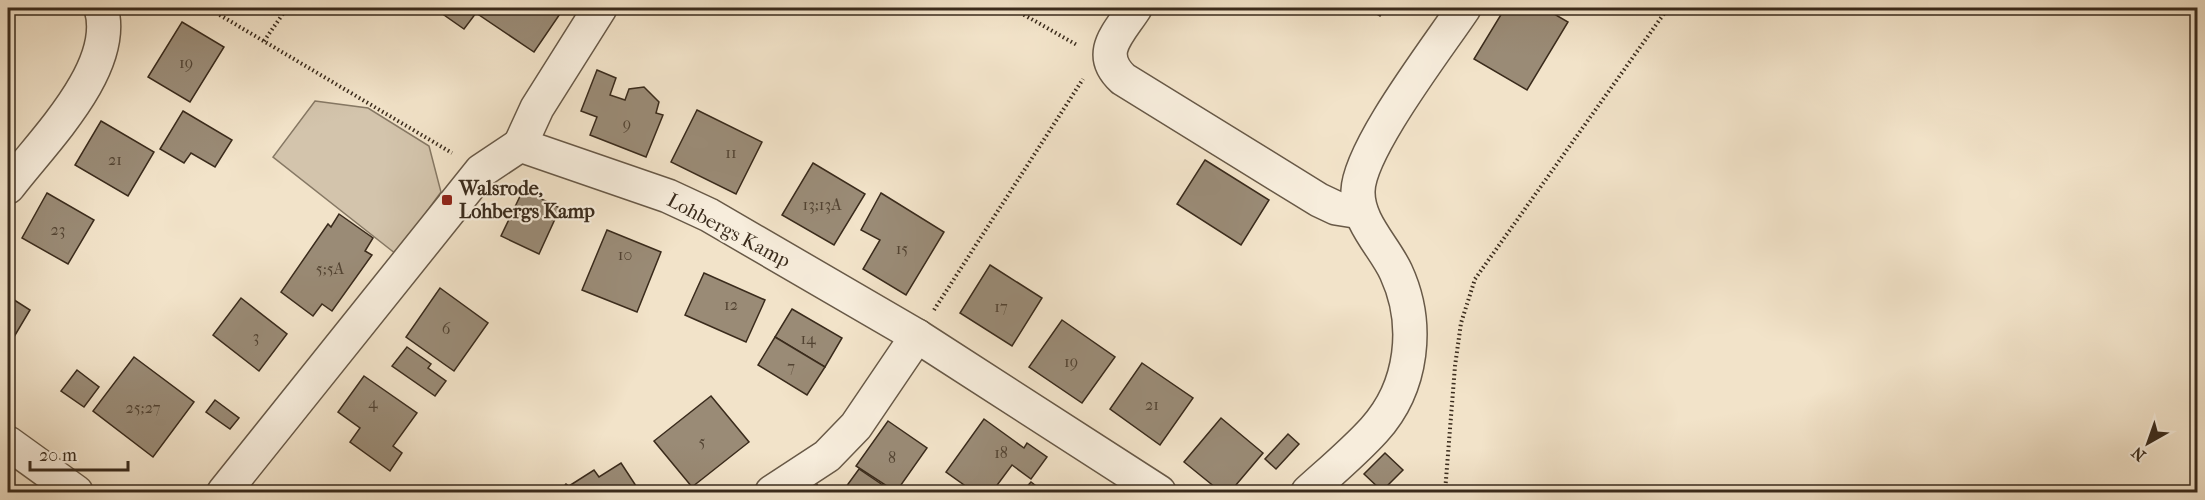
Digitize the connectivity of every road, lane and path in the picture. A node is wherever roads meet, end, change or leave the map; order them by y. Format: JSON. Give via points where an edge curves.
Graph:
{"nodes":[{"id":1,"x":101,"y":8,"type":"edge"},
{"id":2,"x":208,"y":8,"type":"edge"},
{"id":3,"x":286,"y":8,"type":"edge"},
{"id":4,"x":600,"y":8,"type":"edge"},
{"id":5,"x":1012,"y":8,"type":"edge"},
{"id":6,"x":1135,"y":8,"type":"edge"},
{"id":7,"x":1464,"y":8,"type":"edge"},
{"id":8,"x":1668,"y":8,"type":"edge"},
{"id":9,"x":264,"y":41,"type":"junction"},
{"id":10,"x":1108,"y":58,"type":"junction"},
{"id":11,"x":520,"y":145,"type":"junction"},
{"id":12,"x":482,"y":171,"type":"junction"},
{"id":13,"x":8,"y":187,"type":"edge"},
{"id":14,"x":1361,"y":212,"type":"junction"},
{"id":15,"x":917,"y":336,"type":"junction"},
{"id":16,"x":8,"y":443,"type":"edge"},
{"id":17,"x":76,"y":492,"type":"edge"},
{"id":18,"x":224,"y":492,"type":"edge"},
{"id":19,"x":772,"y":492,"type":"edge"},
{"id":20,"x":1159,"y":492,"type":"edge"},
{"id":21,"x":1308,"y":492,"type":"edge"},
{"id":22,"x":1445,"y":492,"type":"edge"}],
"edges":[{"from":1,"to":13,"type":"street","via":[[104,29],[93,75]]},
{"from":2,"to":9,"type":"path"},
{"from":3,"to":9,"type":"path"},
{"from":4,"to":11,"type":"street","via":[[537,108]]},
{"from":5,"to":10,"type":"path","via":[[1087,51]]},
{"from":6,"to":10,"type":"street","via":[[1112,44]]},
{"from":7,"to":14,"type":"street","via":[[1373,144],[1359,179]]},
{"from":8,"to":22,"type":"path","via":[[1475,279],[1461,323]]},
{"from":9,"to":12,"type":"path"},
{"from":10,"to":14,"type":"street","via":[[1123,79],[1319,200],[1336,208]]},
{"from":10,"to":15,"type":"path","via":[[1088,71]]},
{"from":11,"to":12,"type":"street"},
{"from":11,"to":15,"type":"street","name":"Lohbergs Kamp","via":[[668,196],[709,215]]},
{"from":12,"to":18,"type":"street"},
{"from":14,"to":21,"type":"street","via":[[1396,272],[1410,328],[1407,364],[1394,403],[1374,430]]},
{"from":15,"to":19,"type":"street","via":[[856,426],[826,456]]},
{"from":15,"to":20,"type":"street","name":"Lohbergs Kamp"},
{"from":16,"to":17,"type":"street"}]}
